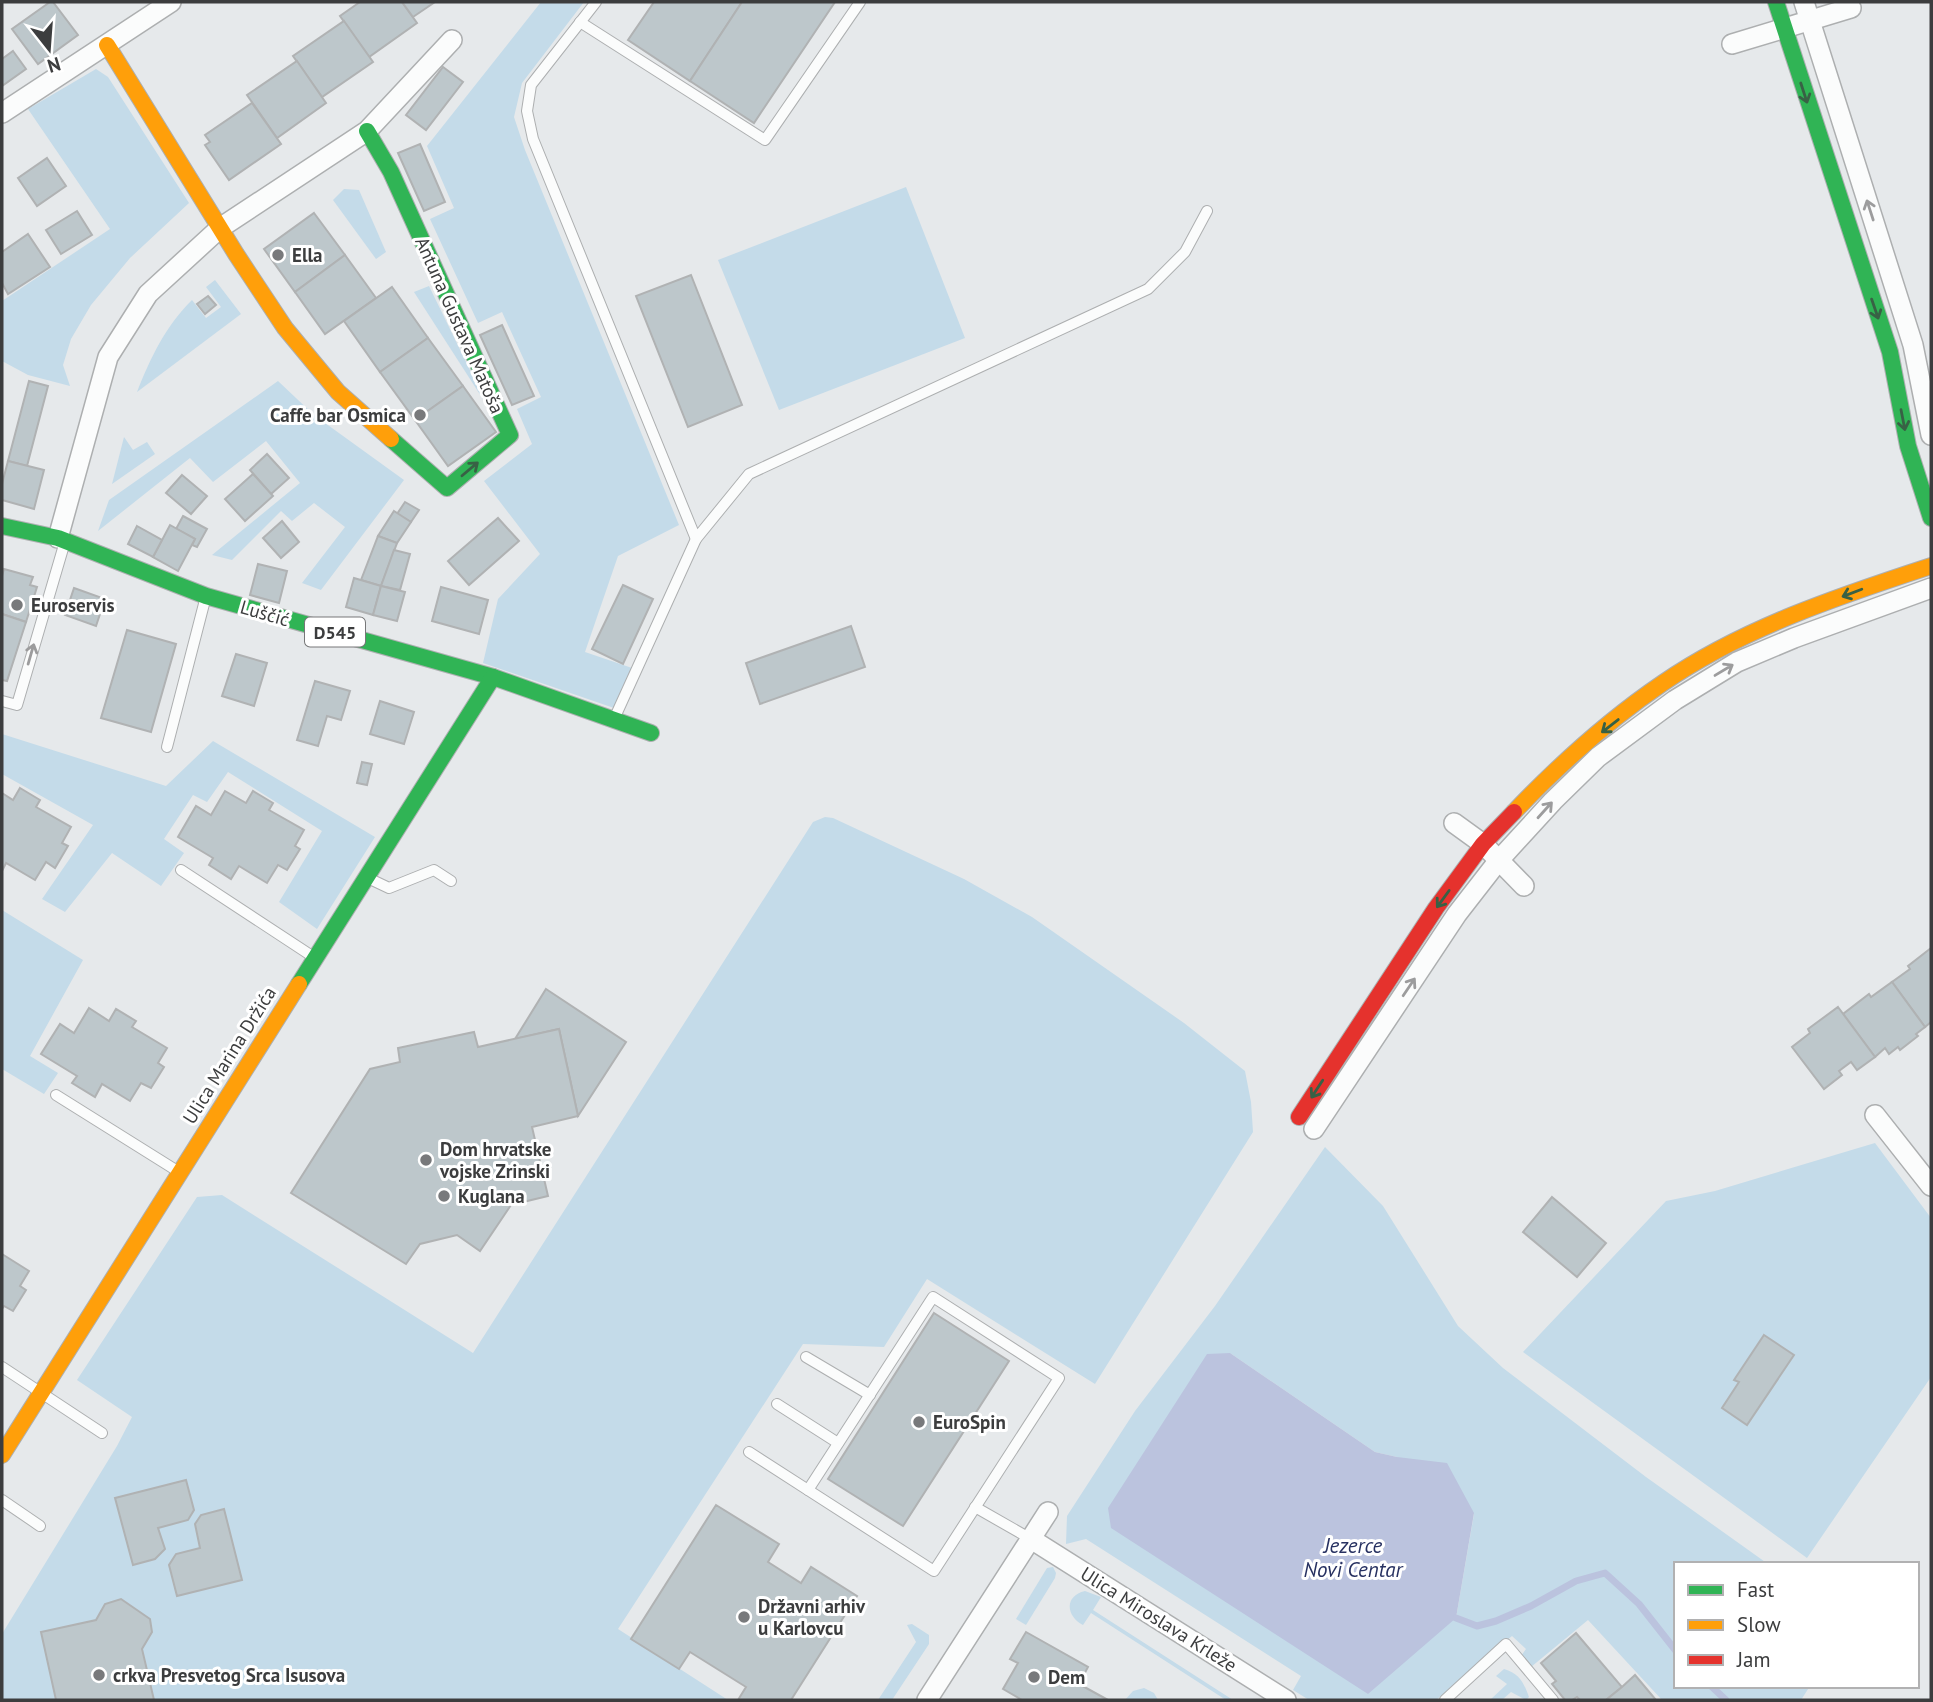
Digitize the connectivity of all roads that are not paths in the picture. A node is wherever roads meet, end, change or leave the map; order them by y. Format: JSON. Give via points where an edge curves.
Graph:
{"nodes":[{"id":1,"x":171,"y":2,"type":"edge"},
{"id":2,"x":596,"y":2,"type":"edge"},
{"id":3,"x":860,"y":2,"type":"edge"},
{"id":4,"x":1776,"y":2,"type":"edge"},
{"id":5,"x":1851,"y":8,"type":"dead end"},
{"id":6,"x":1807,"y":11,"type":"edge"},
{"id":7,"x":580,"y":22,"type":"junction"},
{"id":8,"x":1784,"y":28,"type":"junction"},
{"id":9,"x":452,"y":40,"type":"dead end"},
{"id":10,"x":1732,"y":44,"type":"dead end"},
{"id":11,"x":107,"y":45,"type":"junction"},
{"id":12,"x":2,"y":113,"type":"edge"},
{"id":13,"x":367,"y":131,"type":"junction"},
{"id":14,"x":1207,"y":211,"type":"dead end"},
{"id":15,"x":220,"y":228,"type":"junction"},
{"id":16,"x":1931,"y":435,"type":"edge"},
{"id":17,"x":1931,"y":518,"type":"edge"},
{"id":18,"x":3,"y":530,"type":"edge"},
{"id":19,"x":62,"y":539,"type":"junction"},
{"id":20,"x":696,"y":539,"type":"junction"},
{"id":21,"x":1931,"y":549,"type":"edge"},
{"id":22,"x":1924,"y":568,"type":"edge"},
{"id":23,"x":1931,"y":588,"type":"edge"},
{"id":24,"x":206,"y":596,"type":"junction"},
{"id":25,"x":493,"y":677,"type":"junction"},
{"id":26,"x":2,"y":701,"type":"edge"},
{"id":27,"x":614,"y":720,"type":"junction"},
{"id":28,"x":651,"y":733,"type":"dead end"},
{"id":29,"x":167,"y":747,"type":"dead end"},
{"id":30,"x":1454,"y":823,"type":"dead end"},
{"id":31,"x":1483,"y":844,"type":"junction"},
{"id":32,"x":1499,"y":860,"type":"junction"},
{"id":33,"x":181,"y":870,"type":"dead end"},
{"id":34,"x":366,"y":878,"type":"junction"},
{"id":35,"x":451,"y":881,"type":"dead end"},
{"id":36,"x":1524,"y":886,"type":"dead end"},
{"id":37,"x":315,"y":958,"type":"junction"},
{"id":38,"x":56,"y":1095,"type":"dead end"},
{"id":39,"x":1875,"y":1115,"type":"dead end"},
{"id":40,"x":1307,"y":1123,"type":"joint"},
{"id":41,"x":180,"y":1172,"type":"junction"},
{"id":42,"x":1931,"y":1186,"type":"edge"},
{"id":43,"x":806,"y":1357,"type":"dead end"},
{"id":44,"x":2,"y":1367,"type":"edge"},
{"id":45,"x":41,"y":1393,"type":"junction"},
{"id":46,"x":870,"y":1395,"type":"junction"},
{"id":47,"x":777,"y":1404,"type":"dead end"},
{"id":48,"x":102,"y":1433,"type":"dead end"},
{"id":49,"x":838,"y":1443,"type":"junction"},
{"id":50,"x":749,"y":1452,"type":"dead end"},
{"id":51,"x":2,"y":1455,"type":"edge"},
{"id":52,"x":808,"y":1490,"type":"junction"},
{"id":53,"x":2,"y":1500,"type":"edge"},
{"id":54,"x":975,"y":1507,"type":"junction"},
{"id":55,"x":1048,"y":1512,"type":"dead end"},
{"id":56,"x":40,"y":1526,"type":"dead end"},
{"id":57,"x":1031,"y":1539,"type":"junction"},
{"id":58,"x":1548,"y":1698,"type":"edge"},
{"id":59,"x":927,"y":1700,"type":"edge"},
{"id":60,"x":1286,"y":1700,"type":"edge"},
{"id":61,"x":1445,"y":1700,"type":"edge"}],
"edges":[{"from":1,"to":11,"type":"street"},
{"from":2,"to":7,"type":"lane"},
{"from":3,"to":7,"type":"lane","via":[[765,140]]},
{"from":4,"to":8,"type":"street"},
{"from":5,"to":6,"type":"street"},
{"from":6,"to":8,"type":"street"},
{"from":16,"to":6,"type":"street","one_way":true,"via":[[1913,345]]},
{"from":7,"to":20,"type":"lane","via":[[531,85],[527,111],[531,130]]},
{"from":8,"to":10,"type":"street"},
{"from":8,"to":17,"type":"street","one_way":true,"via":[[1890,352],[1908,446]]},
{"from":9,"to":13,"type":"street"},
{"from":11,"to":12,"type":"street"},
{"from":11,"to":15,"type":"street","name":"Antuna Gustava Matoša"},
{"from":13,"to":15,"type":"street"},
{"from":15,"to":13,"type":"street","name":"Antuna Gustava Matoša","one_way":true,"via":[[285,328],[338,392],[447,488],[510,435],[391,172]]},
{"from":14,"to":20,"type":"lane","via":[[1185,252],[1148,289],[749,474]]},
{"from":15,"to":19,"type":"street","via":[[148,294],[108,357]]},
{"from":18,"to":19,"type":"street","name":"Luščić","number":"D545"},
{"from":19,"to":24,"type":"street","name":"Luščić","number":"D545"},
{"from":26,"to":19,"type":"lane","one_way":true,"via":[[16,705]]},
{"from":20,"to":27,"type":"lane"},
{"from":21,"to":22,"type":"street"},
{"from":22,"to":31,"type":"street","one_way":true,"via":[[1786,618],[1663,683],[1586,744]]},
{"from":32,"to":23,"type":"street","one_way":true,"via":[[1598,757],[1675,700],[1737,662]]},
{"from":24,"to":25,"type":"street","name":"Luščić","number":"D545"},
{"from":24,"to":29,"type":"lane"},
{"from":25,"to":27,"type":"street","name":"Luščić","number":"D545"},
{"from":25,"to":34,"type":"street","name":"Ulica Marina Držića"},
{"from":27,"to":28,"type":"street","name":"Luščić","number":"D545"},
{"from":30,"to":31,"type":"street"},
{"from":31,"to":32,"type":"street"},
{"from":31,"to":40,"type":"street","one_way":true,"via":[[1436,908]]},
{"from":32,"to":36,"type":"street"},
{"from":40,"to":32,"type":"street","one_way":true},
{"from":33,"to":37,"type":"lane"},
{"from":34,"to":35,"type":"lane","via":[[389,888],[434,870]]},
{"from":34,"to":37,"type":"street","name":"Ulica Marina Držića"},
{"from":37,"to":41,"type":"street","name":"Ulica Marina Držića"},
{"from":38,"to":41,"type":"lane"},
{"from":39,"to":42,"type":"street"},
{"from":41,"to":45,"type":"street","name":"Ulica Marina Držića"},
{"from":43,"to":46,"type":"lane"},
{"from":44,"to":45,"type":"lane"},
{"from":45,"to":48,"type":"lane"},
{"from":45,"to":51,"type":"street","name":"Ulica Marina Držića"},
{"from":46,"to":49,"type":"lane"},
{"from":46,"to":54,"type":"lane","via":[[933,1297],[1059,1378]]},
{"from":47,"to":49,"type":"lane"},
{"from":49,"to":52,"type":"lane"},
{"from":50,"to":52,"type":"lane"},
{"from":52,"to":54,"type":"lane","via":[[934,1571]]},
{"from":53,"to":56,"type":"lane"},
{"from":54,"to":57,"type":"lane"},
{"from":55,"to":57,"type":"street"},
{"from":57,"to":59,"type":"street"},
{"from":57,"to":60,"type":"street","name":"Ulica Miroslava Krleže"},
{"from":58,"to":61,"type":"lane","via":[[1506,1644]]}]}
